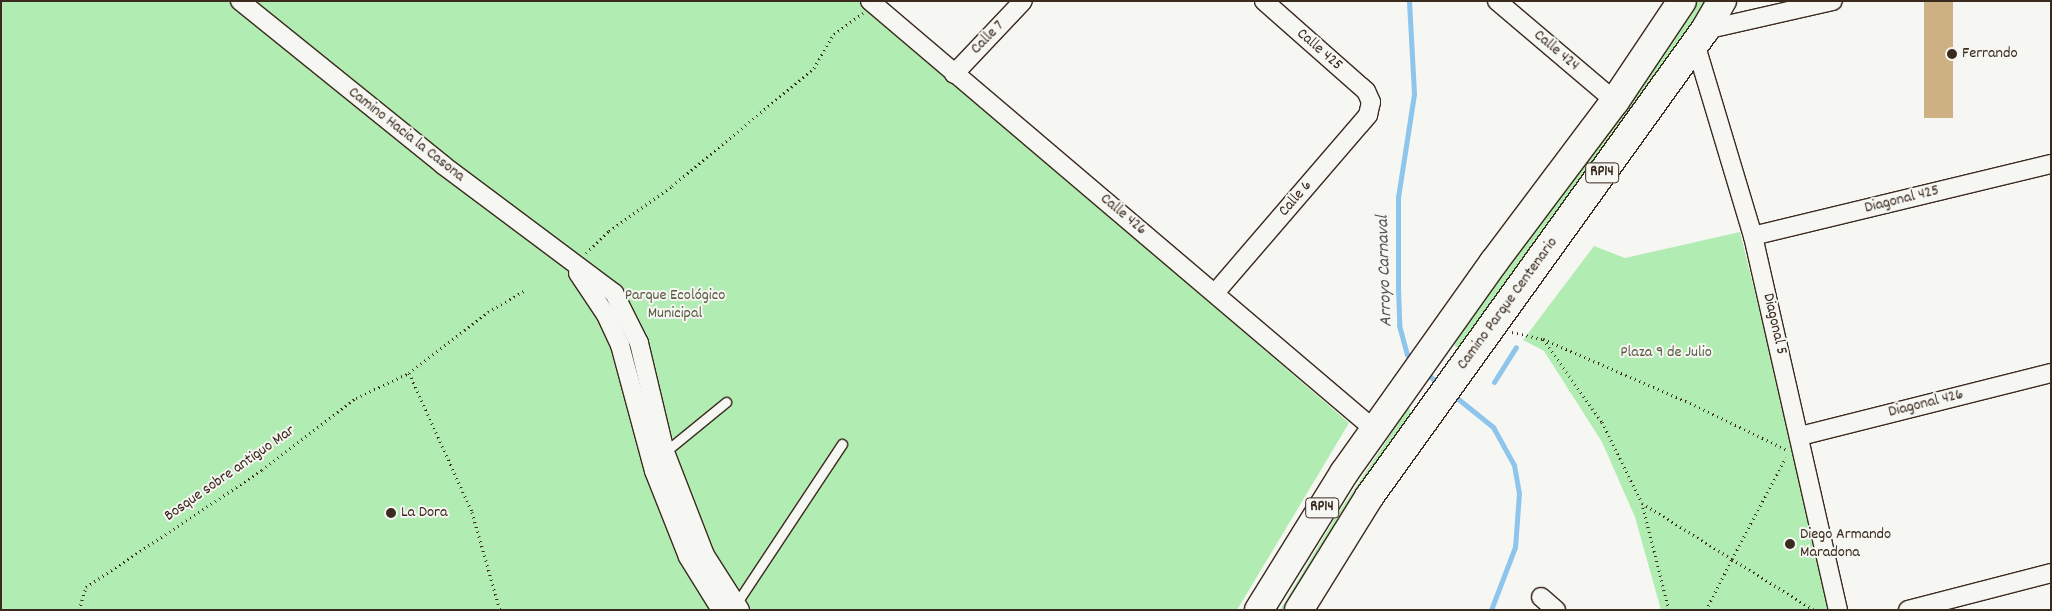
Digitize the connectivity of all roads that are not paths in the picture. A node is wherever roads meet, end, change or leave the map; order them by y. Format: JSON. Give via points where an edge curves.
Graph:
{"nodes":[{"id":1,"x":240,"y":1,"type":"edge"},
{"id":2,"x":1022,"y":1,"type":"edge"},
{"id":3,"x":1264,"y":1,"type":"edge"},
{"id":4,"x":1497,"y":1,"type":"edge"},
{"id":5,"x":1682,"y":1,"type":"edge"},
{"id":6,"x":1722,"y":1,"type":"edge"},
{"id":7,"x":1833,"y":1,"type":"edge"},
{"id":8,"x":871,"y":2,"type":"edge"},
{"id":9,"x":1700,"y":36,"type":"junction"},
{"id":10,"x":954,"y":74,"type":"junction"},
{"id":11,"x":1615,"y":101,"type":"junction"},
{"id":12,"x":1371,"y":102,"type":"joint"},
{"id":13,"x":2051,"y":164,"type":"edge"},
{"id":14,"x":1753,"y":236,"type":"junction"},
{"id":15,"x":1215,"y":292,"type":"junction"},
{"id":16,"x":2051,"y":372,"type":"edge"},
{"id":17,"x":726,"y":402,"type":"dead end"},
{"id":18,"x":1382,"y":419,"type":"junction"},
{"id":19,"x":1800,"y":436,"type":"junction"},
{"id":20,"x":842,"y":444,"type":"dead end"},
{"id":21,"x":663,"y":462,"type":"junction"},
{"id":22,"x":2051,"y":572,"type":"edge"},
{"id":23,"x":1541,"y":597,"type":"dead end"},
{"id":24,"x":729,"y":605,"type":"edge"},
{"id":25,"x":1259,"y":610,"type":"edge"},
{"id":26,"x":1299,"y":610,"type":"edge"},
{"id":27,"x":1556,"y":610,"type":"edge"},
{"id":28,"x":1838,"y":610,"type":"edge"},
{"id":29,"x":1908,"y":610,"type":"edge"}],
"edges":[{"from":1,"to":21,"type":"street","name":"Camino Hacia la Casona","via":[[573,266],[614,293],[639,343]]},
{"from":2,"to":10,"type":"street","name":"Calle 7"},
{"from":3,"to":12,"type":"street","name":"Calle 425","via":[[1366,91]]},
{"from":4,"to":11,"type":"street","name":"Calle 424"},
{"from":5,"to":11,"type":"main road","number":"RP14"},
{"from":6,"to":9,"type":"main road","name":"Camino Parque Centenario","number":"RP14"},
{"from":7,"to":9,"type":"street"},
{"from":8,"to":10,"type":"street","name":"Calle 426"},
{"from":9,"to":14,"type":"street","name":"Diagonal 5"},
{"from":9,"to":26,"type":"main road","name":"Camino Parque Centenario","number":"RP14","via":[[1370,498]]},
{"from":10,"to":15,"type":"street","name":"Calle 426"},
{"from":11,"to":18,"type":"main road","number":"RP14"},
{"from":12,"to":15,"type":"street","name":"Calle 6","via":[[1368,115]]},
{"from":13,"to":14,"type":"street","name":"Diagonal 425"},
{"from":14,"to":19,"type":"street","name":"Diagonal 5"},
{"from":15,"to":18,"type":"street","name":"Calle 426"},
{"from":16,"to":19,"type":"street","name":"Diagonal 426"},
{"from":17,"to":21,"type":"lane"},
{"from":18,"to":25,"type":"main road","number":"RP14","via":[[1344,473]]},
{"from":19,"to":28,"type":"street","name":"Diagonal 5"},
{"from":20,"to":24,"type":"lane"},
{"from":21,"to":24,"type":"street","name":"Camino Hacia la Casona"},
{"from":22,"to":29,"type":"street"},
{"from":23,"to":27,"type":"street"}]}
